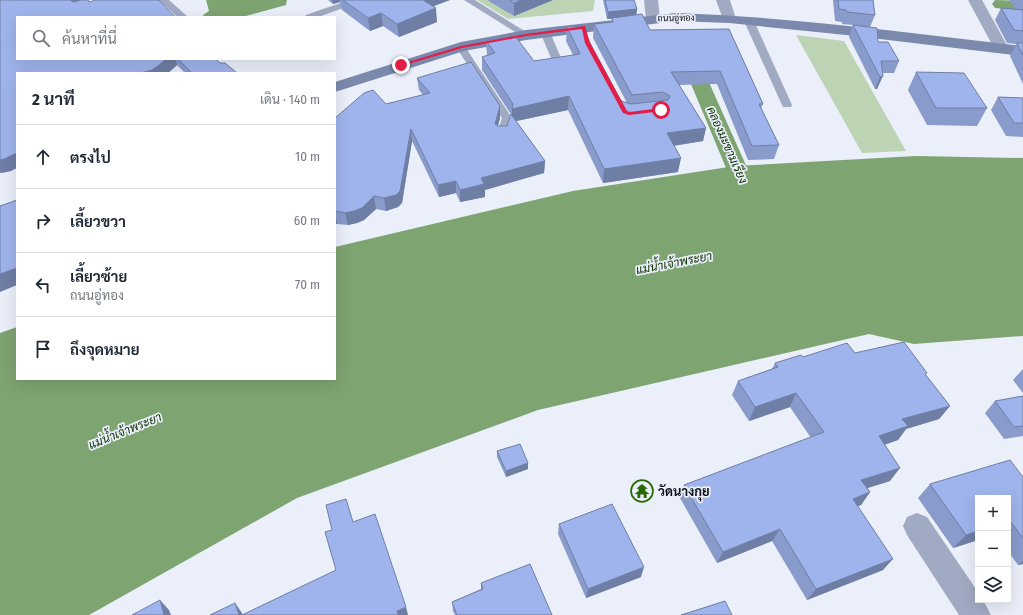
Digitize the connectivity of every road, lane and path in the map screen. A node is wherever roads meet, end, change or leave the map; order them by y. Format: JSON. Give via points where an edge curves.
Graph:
{"nodes":[{"id":1,"x":164,"y":0,"type":"edge"},
{"id":2,"x":358,"y":0,"type":"edge"},
{"id":3,"x":469,"y":0,"type":"edge"},
{"id":4,"x":651,"y":0,"type":"edge"},
{"id":5,"x":723,"y":0,"type":"edge"},
{"id":6,"x":975,"y":0,"type":"edge"},
{"id":7,"x":182,"y":16,"type":"edge"},
{"id":8,"x":312,"y":16,"type":"edge"},
{"id":9,"x":654,"y":18,"type":"junction"},
{"id":10,"x":729,"y":19,"type":"junction"},
{"id":11,"x":749,"y":21,"type":"junction"},
{"id":12,"x":545,"y":32,"type":"junction"},
{"id":13,"x":526,"y":35,"type":"junction"},
{"id":14,"x":461,"y":47,"type":"junction"},
{"id":15,"x":1000,"y":47,"type":"junction"},
{"id":16,"x":1023,"y":51,"type":"edge"},
{"id":17,"x":560,"y":65,"type":"edge"},
{"id":18,"x":336,"y":87,"type":"edge"},
{"id":19,"x":787,"y":105,"type":"dead end"},
{"id":20,"x":502,"y":135,"type":"edge"},
{"id":21,"x":916,"y":526,"type":"dead end"},
{"id":22,"x":972,"y":614,"type":"edge"}],
"edges":[{"from":1,"to":7,"type":"lane"},
{"from":2,"to":8,"type":"lane"},
{"from":3,"to":13,"type":"lane"},
{"from":4,"to":9,"type":"street"},
{"from":5,"to":10,"type":"street"},
{"from":6,"to":15,"type":"street"},
{"from":9,"to":10,"type":"main road","name":"ถนนอู่ทอง"},
{"from":9,"to":12,"type":"main road","name":"ถนนอู่ทอง","via":[[585,33]]},
{"from":10,"to":11,"type":"main road","name":"ถนนอู่ทอง"},
{"from":11,"to":15,"type":"main road","name":"ถนนอู่ทอง"},
{"from":11,"to":19,"type":"lane"},
{"from":12,"to":13,"type":"main road","name":"ถนนอู่ทอง"},
{"from":12,"to":17,"type":"lane"},
{"from":13,"to":14,"type":"main road","name":"ถนนอู่ทอง"},
{"from":14,"to":18,"type":"main road","name":"ถนนอู่ทอง"},
{"from":14,"to":20,"type":"lane","via":[[507,118]]},
{"from":15,"to":16,"type":"main road","name":"ถนนอู่ทอง"},
{"from":21,"to":22,"type":"street"}]}
